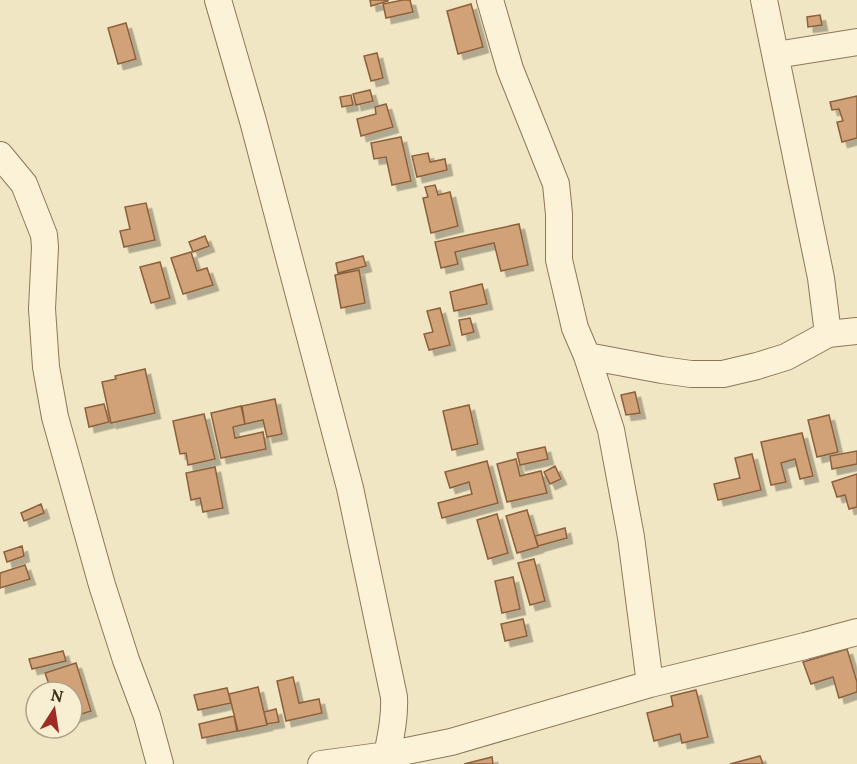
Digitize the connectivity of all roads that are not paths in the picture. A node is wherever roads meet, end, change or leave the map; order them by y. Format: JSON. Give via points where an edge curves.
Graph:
{"nodes":[{"id":1,"x":218,"y":0,"type":"edge"},
{"id":2,"x":490,"y":0,"type":"edge"},
{"id":3,"x":764,"y":0,"type":"edge"},
{"id":4,"x":857,"y":42,"type":"edge"},
{"id":5,"x":776,"y":55,"type":"junction"},
{"id":6,"x":0,"y":155,"type":"edge"},
{"id":7,"x":857,"y":331,"type":"edge"},
{"id":8,"x":828,"y":334,"type":"junction"},
{"id":9,"x":587,"y":356,"type":"junction"},
{"id":10,"x":857,"y":632,"type":"edge"},
{"id":11,"x":650,"y":684,"type":"junction"},
{"id":12,"x":387,"y":755,"type":"junction"},
{"id":13,"x":160,"y":764,"type":"edge"},
{"id":14,"x":321,"y":764,"type":"edge"}],
"edges":[{"from":1,"to":12,"type":"street","via":[[359,527],[394,697]]},
{"from":2,"to":9,"type":"street","via":[[510,69],[556,184],[559,260],[575,328]]},
{"from":3,"to":5,"type":"street"},
{"from":4,"to":5,"type":"street"},
{"from":5,"to":8,"type":"street","via":[[821,278]]},
{"from":6,"to":13,"type":"street","via":[[24,184],[44,235],[42,309],[55,417],[102,585]]},
{"from":7,"to":8,"type":"street"},
{"from":8,"to":9,"type":"street","via":[[786,357],[723,374],[691,374]]},
{"from":9,"to":11,"type":"street","via":[[611,430],[631,537]]},
{"from":10,"to":11,"type":"street"},
{"from":11,"to":12,"type":"street","via":[[451,742]]},
{"from":12,"to":14,"type":"street"}]}
